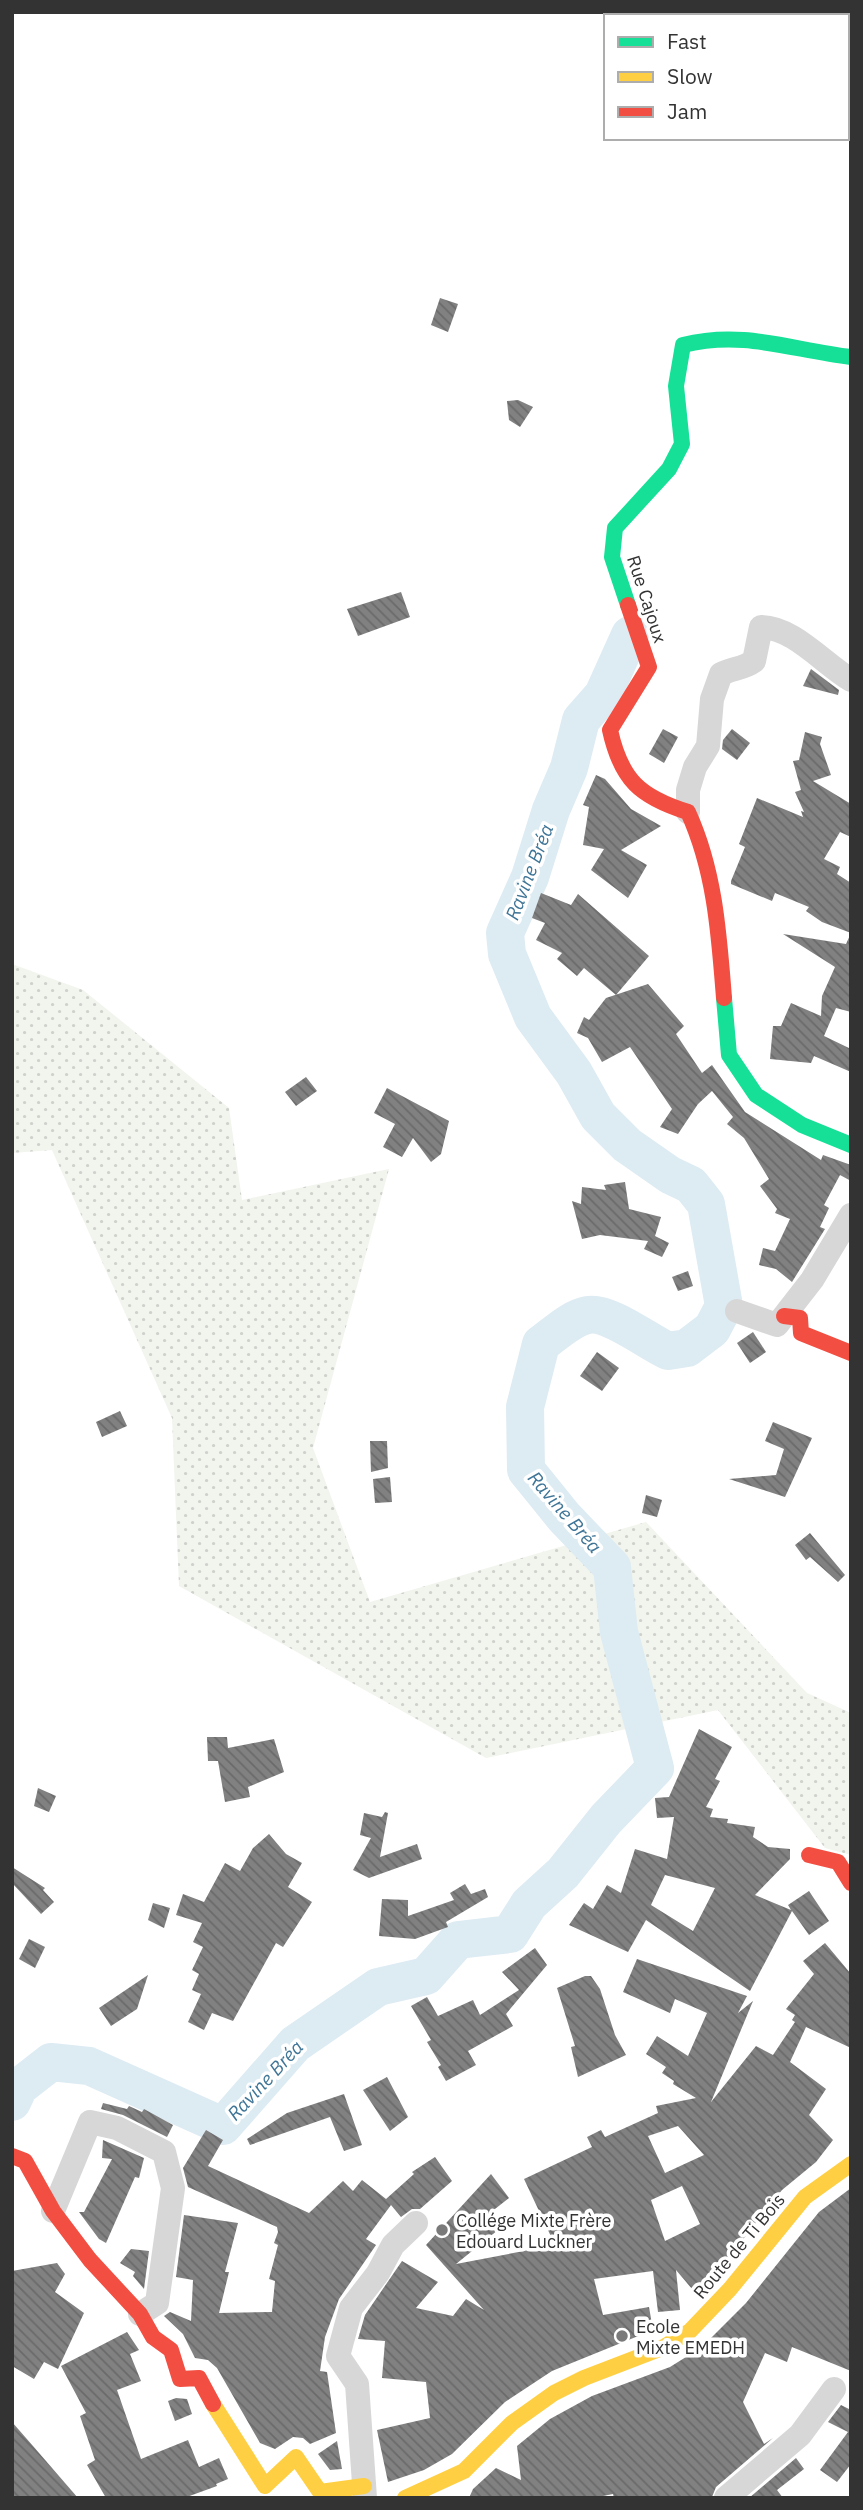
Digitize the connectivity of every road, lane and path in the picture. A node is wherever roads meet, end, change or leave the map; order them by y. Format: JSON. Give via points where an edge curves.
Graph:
{"nodes":[{"id":1,"x":851,"y":357,"type":"edge"},
{"id":2,"x":851,"y":680,"type":"edge"},
{"id":3,"x":688,"y":812,"type":"junction"},
{"id":4,"x":851,"y":1145,"type":"edge"},
{"id":5,"x":851,"y":1215,"type":"edge"},
{"id":6,"x":737,"y":1311,"type":"dead end"},
{"id":7,"x":784,"y":1317,"type":"junction"},
{"id":8,"x":851,"y":1353,"type":"edge"},
{"id":9,"x":809,"y":1855,"type":"dead end"},
{"id":10,"x":851,"y":1883,"type":"edge"},
{"id":11,"x":12,"y":2156,"type":"edge"},
{"id":12,"x":851,"y":2164,"type":"edge"},
{"id":13,"x":53,"y":2211,"type":"junction"},
{"id":14,"x":416,"y":2223,"type":"dead end"},
{"id":15,"x":141,"y":2314,"type":"junction"},
{"id":16,"x":834,"y":2389,"type":"dead end"},
{"id":17,"x":365,"y":2492,"type":"edge"},
{"id":18,"x":405,"y":2498,"type":"edge"},
{"id":19,"x":726,"y":2498,"type":"edge"}],
"edges":[{"from":1,"to":3,"type":"street","name":"Rue Cajoux","via":[[763,339],[711,336],[683,345],[676,386],[682,444],[669,469],[615,528],[612,557],[649,667],[610,730],[614,754],[628,780],[660,804]]},
{"from":2,"to":3,"type":"street","via":[[794,640],[771,627],[761,627],[754,661],[744,669],[721,674],[715,687],[708,746],[688,790]]},
{"from":3,"to":4,"type":"street","via":[[704,845],[717,918],[729,1055],[756,1096],[802,1125]]},
{"from":5,"to":7,"type":"street"},
{"from":6,"to":7,"type":"street","via":[[777,1325]]},
{"from":7,"to":8,"type":"street","via":[[800,1318],[801,1333]]},
{"from":9,"to":10,"type":"street","via":[[838,1862]]},
{"from":11,"to":13,"type":"street","via":[[25,2161]]},
{"from":12,"to":18,"type":"street","name":"Route de Ti Bois","via":[[808,2193],[732,2288],[690,2331],[659,2350],[569,2385],[512,2422],[469,2467],[441,2485]]},
{"from":13,"to":15,"type":"street","via":[[90,2260]]},
{"from":13,"to":15,"type":"street","via":[[90,2122],[117,2128],[164,2152],[173,2188],[157,2303]]},
{"from":14,"to":17,"type":"street","via":[[393,2245],[351,2308],[338,2356],[357,2384]]},
{"from":15,"to":17,"type":"street","via":[[153,2337],[171,2350],[180,2379],[199,2378],[265,2486],[296,2457],[320,2492]]},
{"from":16,"to":19,"type":"street","via":[[800,2435]]}]}
